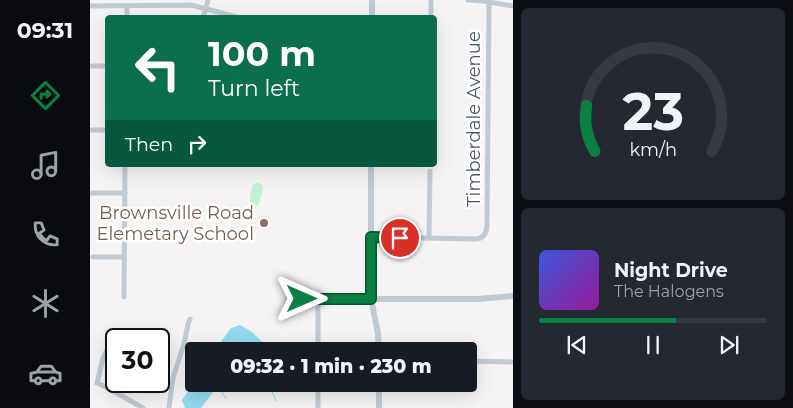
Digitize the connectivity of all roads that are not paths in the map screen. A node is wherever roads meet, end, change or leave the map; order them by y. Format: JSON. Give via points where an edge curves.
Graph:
{"nodes":[{"id":1,"x":208,"y":0,"type":"edge"},
{"id":2,"x":372,"y":0,"type":"edge"},
{"id":3,"x":431,"y":0,"type":"edge"},
{"id":4,"x":468,"y":0,"type":"edge"},
{"id":5,"x":489,"y":2,"type":"junction"},
{"id":6,"x":90,"y":6,"type":"edge"},
{"id":7,"x":127,"y":6,"type":"junction"},
{"id":8,"x":513,"y":6,"type":"edge"},
{"id":9,"x":206,"y":8,"type":"junction"},
{"id":10,"x":127,"y":15,"type":"edge"},
{"id":11,"x":204,"y":15,"type":"edge"},
{"id":12,"x":230,"y":15,"type":"edge"},
{"id":13,"x":372,"y":15,"type":"edge"},
{"id":14,"x":431,"y":15,"type":"edge"},
{"id":15,"x":91,"y":66,"type":"edge"},
{"id":16,"x":105,"y":66,"type":"edge"},
{"id":17,"x":90,"y":130,"type":"edge"},
{"id":18,"x":105,"y":130,"type":"edge"},
{"id":19,"x":125,"y":167,"type":"edge"},
{"id":20,"x":371,"y":167,"type":"edge"},
{"id":21,"x":430,"y":170,"type":"dead end"},
{"id":22,"x":90,"y":193,"type":"edge"},
{"id":23,"x":125,"y":193,"type":"junction"},
{"id":24,"x":371,"y":237,"type":"junction"},
{"id":25,"x":429,"y":238,"type":"junction"},
{"id":26,"x":93,"y":257,"type":"dead end"},
{"id":27,"x":124,"y":257,"type":"junction"},
{"id":28,"x":513,"y":296,"type":"edge"},
{"id":29,"x":124,"y":297,"type":"dead end"},
{"id":30,"x":288,"y":299,"type":"dead end"},
{"id":31,"x":318,"y":299,"type":"junction"},
{"id":32,"x":371,"y":299,"type":"junction"},
{"id":33,"x":190,"y":318,"type":"dead end"},
{"id":34,"x":318,"y":342,"type":"edge"},
{"id":35,"x":379,"y":342,"type":"edge"},
{"id":36,"x":105,"y":354,"type":"edge"},
{"id":37,"x":477,"y":361,"type":"edge"},
{"id":38,"x":513,"y":362,"type":"edge"},
{"id":39,"x":105,"y":387,"type":"edge"},
{"id":40,"x":318,"y":392,"type":"edge"},
{"id":41,"x":379,"y":392,"type":"edge"},
{"id":42,"x":117,"y":393,"type":"edge"},
{"id":43,"x":143,"y":408,"type":"edge"},
{"id":44,"x":169,"y":408,"type":"edge"},
{"id":45,"x":318,"y":408,"type":"edge"},
{"id":46,"x":379,"y":408,"type":"edge"}],
"edges":[{"from":1,"to":9,"type":"street"},
{"from":2,"to":13,"type":"street"},
{"from":3,"to":14,"type":"street"},
{"from":4,"to":5,"type":"street"},
{"from":5,"to":8,"type":"street"},
{"from":5,"to":25,"type":"street","name":"Timberdale Avenue","via":[[487,226],[484,236],[476,239]]},
{"from":6,"to":7,"type":"street"},
{"from":7,"to":9,"type":"street","via":[[184,4]]},
{"from":7,"to":10,"type":"street"},
{"from":9,"to":11,"type":"street"},
{"from":9,"to":12,"type":"street"},
{"from":15,"to":16,"type":"street"},
{"from":17,"to":18,"type":"street"},
{"from":19,"to":23,"type":"street"},
{"from":20,"to":24,"type":"street"},
{"from":21,"to":25,"type":"street"},
{"from":22,"to":23,"type":"street"},
{"from":23,"to":27,"type":"street"},
{"from":24,"to":25,"type":"street"},
{"from":24,"to":32,"type":"street"},
{"from":26,"to":27,"type":"street"},
{"from":27,"to":29,"type":"street"},
{"from":28,"to":32,"type":"street"},
{"from":30,"to":31,"type":"street"},
{"from":31,"to":32,"type":"street"},
{"from":31,"to":34,"type":"street"},
{"from":32,"to":35,"type":"street"},
{"from":33,"to":44,"type":"street","via":[[173,378]]},
{"from":36,"to":39,"type":"street","via":[[97,383]]},
{"from":37,"to":38,"type":"street"},
{"from":40,"to":45,"type":"street"},
{"from":41,"to":46,"type":"street"},
{"from":42,"to":43,"type":"street"}]}
